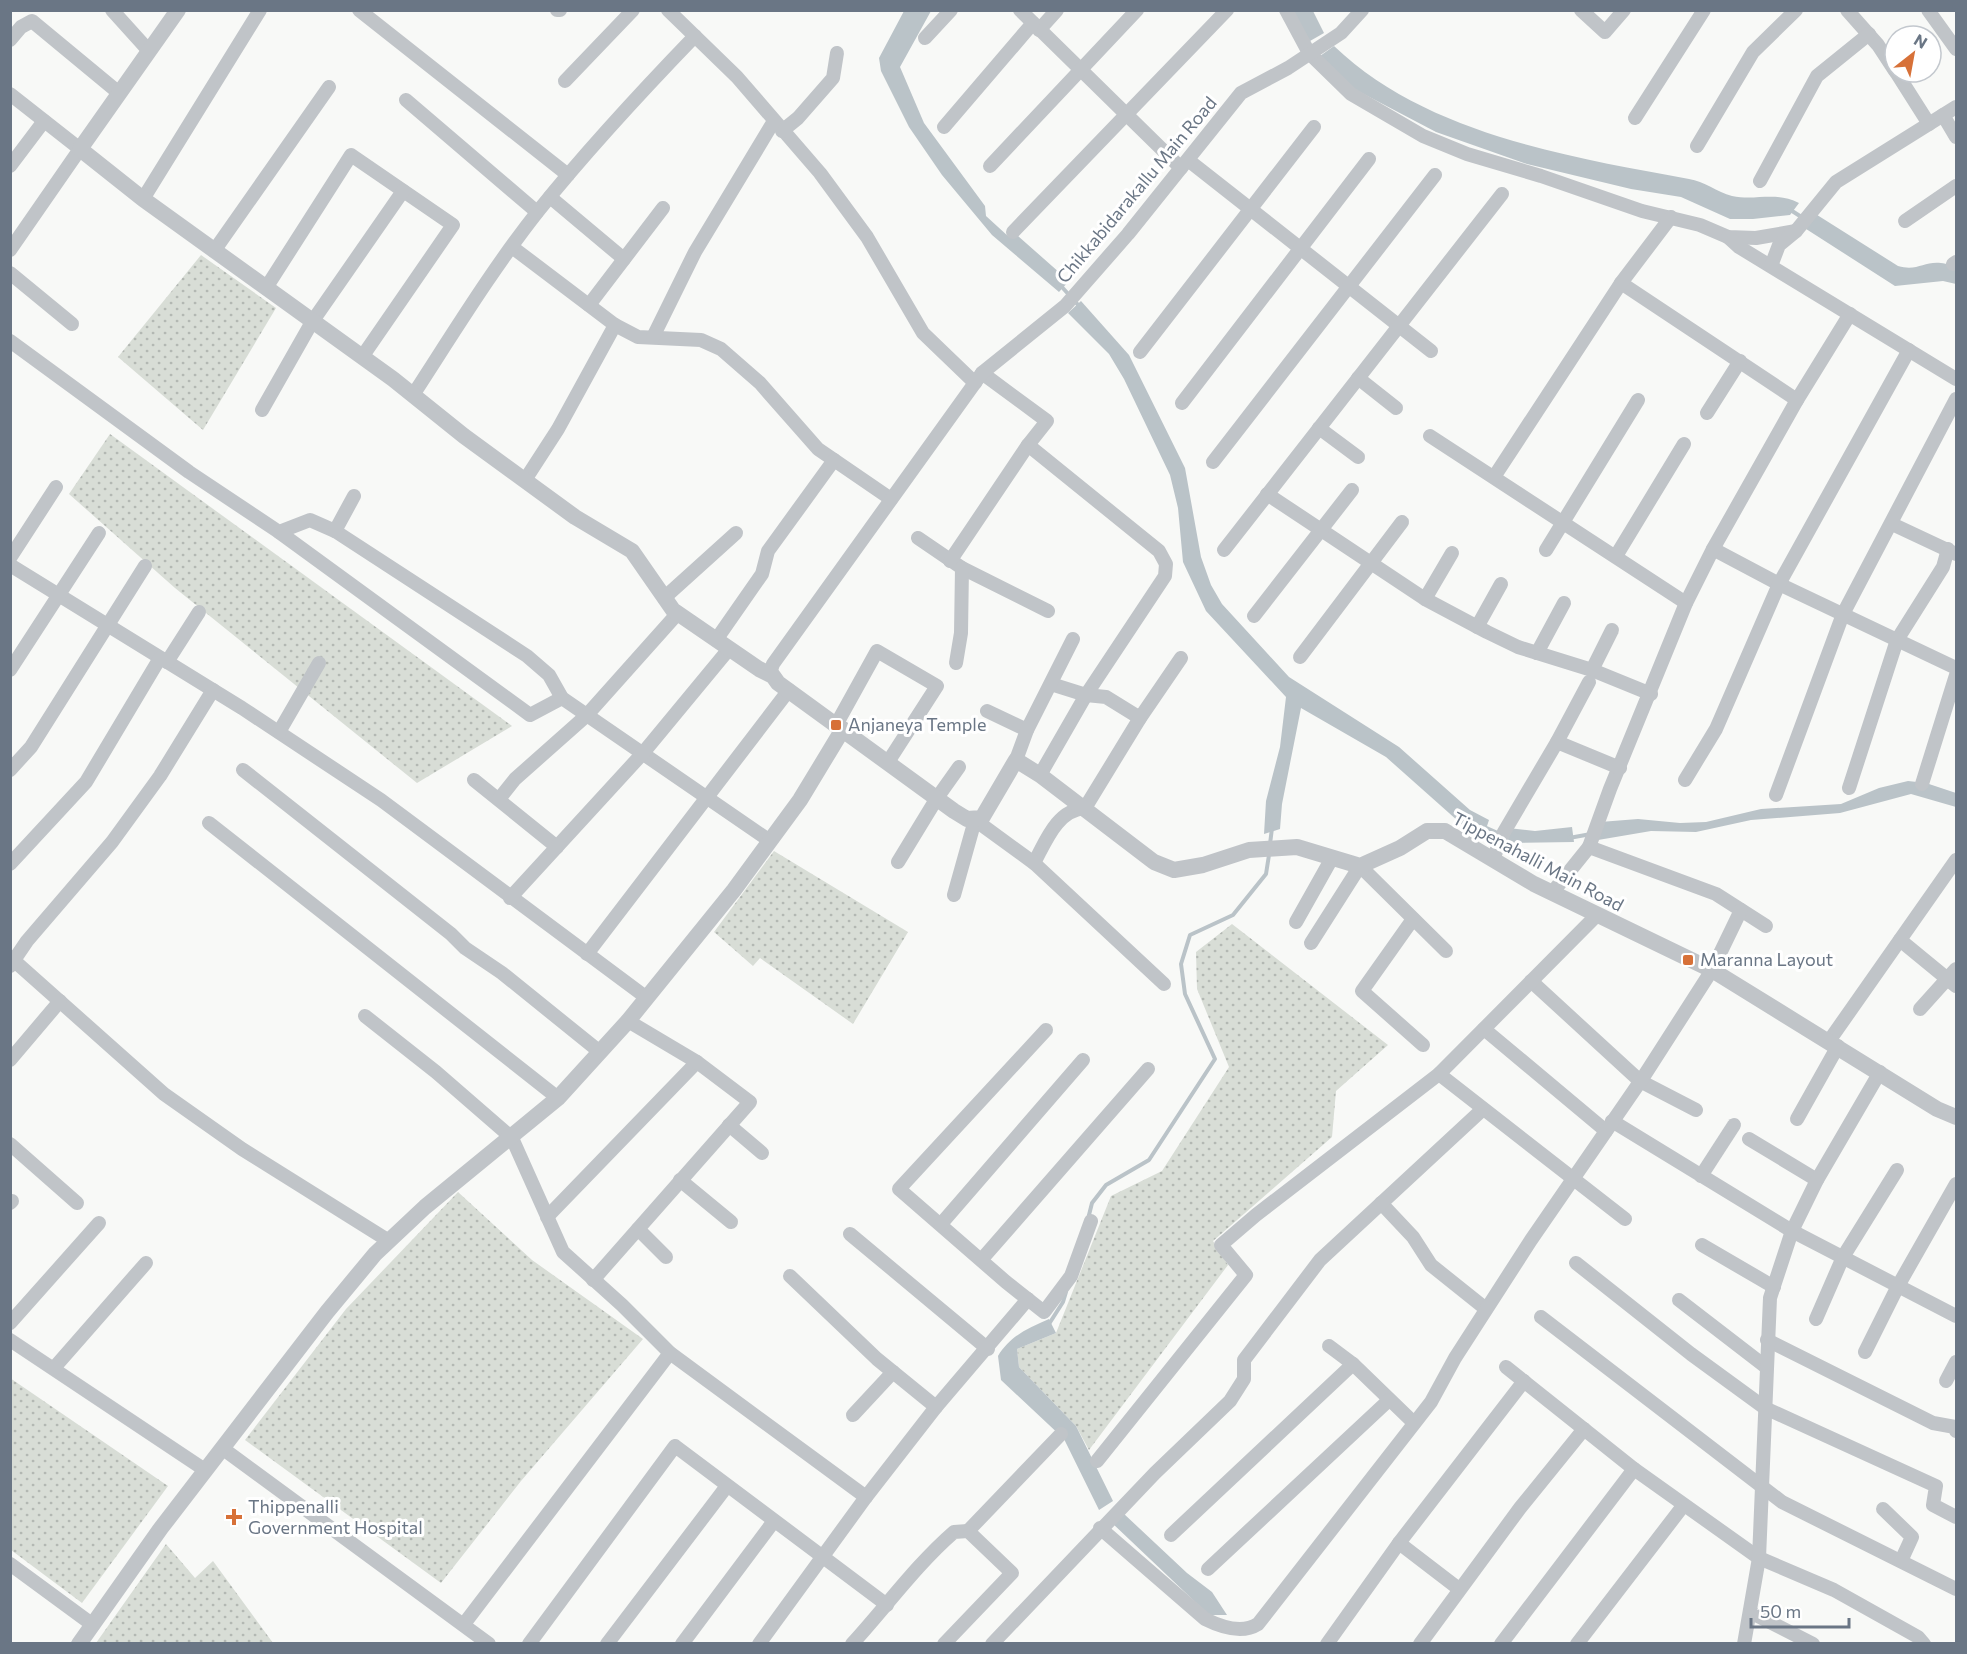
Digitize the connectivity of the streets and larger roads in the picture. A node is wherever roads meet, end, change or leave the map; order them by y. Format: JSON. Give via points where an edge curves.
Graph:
{"nodes":[{"id":1,"x":112,"y":10,"type":"edge"},
{"id":2,"x":178,"y":10,"type":"edge"},
{"id":3,"x":260,"y":10,"type":"edge"},
{"id":4,"x":359,"y":10,"type":"edge"},
{"id":5,"x":633,"y":10,"type":"edge"},
{"id":6,"x":668,"y":10,"type":"edge"},
{"id":7,"x":951,"y":10,"type":"edge"},
{"id":8,"x":1020,"y":10,"type":"edge"},
{"id":9,"x":1057,"y":10,"type":"edge"},
{"id":10,"x":1137,"y":10,"type":"edge"},
{"id":11,"x":1227,"y":10,"type":"edge"},
{"id":12,"x":1286,"y":10,"type":"edge"},
{"id":13,"x":1362,"y":10,"type":"edge"},
{"id":14,"x":1581,"y":10,"type":"edge"},
{"id":15,"x":1624,"y":10,"type":"edge"},
{"id":16,"x":1704,"y":10,"type":"edge"},
{"id":17,"x":1796,"y":10,"type":"edge"},
{"id":18,"x":1847,"y":10,"type":"edge"},
{"id":19,"x":1928,"y":10,"type":"edge"},
{"id":20,"x":1036,"y":27,"type":"junction"},
{"id":21,"x":1869,"y":34,"type":"junction"},
{"id":22,"x":695,"y":36,"type":"junction"},
{"id":23,"x":925,"y":38,"type":"dead end"},
{"id":24,"x":10,"y":40,"type":"edge"},
{"id":25,"x":1956,"y":49,"type":"edge"},
{"id":26,"x":148,"y":51,"type":"junction"},
{"id":27,"x":837,"y":53,"type":"dead end"},
{"id":28,"x":1309,"y":53,"type":"junction"},
{"id":29,"x":1883,"y":54,"type":"edge"},
{"id":30,"x":1081,"y":69,"type":"junction"},
{"id":31,"x":565,"y":81,"type":"dead end"},
{"id":32,"x":1903,"y":84,"type":"edge"},
{"id":33,"x":329,"y":87,"type":"dead end"},
{"id":34,"x":119,"y":93,"type":"junction"},
{"id":35,"x":10,"y":94,"type":"edge"},
{"id":36,"x":406,"y":100,"type":"dead end"},
{"id":37,"x":1956,"y":107,"type":"edge"},
{"id":38,"x":1126,"y":114,"type":"junction"},
{"id":39,"x":1943,"y":115,"type":"junction"},
{"id":40,"x":1635,"y":118,"type":"dead end"},
{"id":41,"x":44,"y":121,"type":"junction"},
{"id":42,"x":1929,"y":124,"type":"junction"},
{"id":43,"x":778,"y":126,"type":"junction"},
{"id":44,"x":1314,"y":127,"type":"dead end"},
{"id":45,"x":944,"y":128,"type":"dead end"},
{"id":46,"x":1956,"y":137,"type":"edge"},
{"id":47,"x":1697,"y":146,"type":"dead end"},
{"id":48,"x":80,"y":149,"type":"junction"},
{"id":49,"x":1370,"y":159,"type":"dead end"},
{"id":50,"x":1184,"y":164,"type":"junction"},
{"id":51,"x":10,"y":166,"type":"edge"},
{"id":52,"x":990,"y":166,"type":"dead end"},
{"id":53,"x":1435,"y":175,"type":"dead end"},
{"id":54,"x":568,"y":176,"type":"junction"},
{"id":55,"x":1760,"y":181,"type":"dead end"},
{"id":56,"x":1956,"y":186,"type":"edge"},
{"id":57,"x":403,"y":191,"type":"junction"},
{"id":58,"x":1502,"y":194,"type":"dead end"},
{"id":59,"x":550,"y":197,"type":"junction"},
{"id":60,"x":143,"y":199,"type":"junction"},
{"id":61,"x":663,"y":208,"type":"dead end"},
{"id":62,"x":1251,"y":210,"type":"junction"},
{"id":63,"x":537,"y":212,"type":"junction"},
{"id":64,"x":1671,"y":217,"type":"junction"},
{"id":65,"x":1905,"y":221,"type":"dead end"},
{"id":66,"x":1796,"y":231,"type":"junction"},
{"id":67,"x":1013,"y":232,"type":"dead end"},
{"id":68,"x":1728,"y":237,"type":"junction"},
{"id":69,"x":512,"y":247,"type":"junction"},
{"id":70,"x":1301,"y":249,"type":"junction"},
{"id":71,"x":10,"y":250,"type":"edge"},
{"id":72,"x":214,"y":251,"type":"junction"},
{"id":73,"x":624,"y":259,"type":"junction"},
{"id":74,"x":1771,"y":266,"type":"junction"},
{"id":75,"x":10,"y":273,"type":"edge"},
{"id":76,"x":1621,"y":282,"type":"junction"},
{"id":77,"x":1349,"y":286,"type":"junction"},
{"id":78,"x":266,"y":288,"type":"junction"},
{"id":79,"x":589,"y":305,"type":"junction"},
{"id":80,"x":1850,"y":314,"type":"junction"},
{"id":81,"x":312,"y":322,"type":"junction"},
{"id":82,"x":72,"y":324,"type":"dead end"},
{"id":83,"x":615,"y":325,"type":"junction"},
{"id":84,"x":1399,"y":325,"type":"junction"},
{"id":85,"x":653,"y":337,"type":"junction"},
{"id":86,"x":10,"y":341,"type":"edge"},
{"id":87,"x":1909,"y":350,"type":"junction"},
{"id":88,"x":1431,"y":351,"type":"dead end"},
{"id":89,"x":1140,"y":352,"type":"dead end"},
{"id":90,"x":362,"y":357,"type":"junction"},
{"id":91,"x":1740,"y":361,"type":"junction"},
{"id":92,"x":978,"y":378,"type":"junction"},
{"id":93,"x":1358,"y":378,"type":"junction"},
{"id":94,"x":1956,"y":379,"type":"edge"},
{"id":95,"x":413,"y":395,"type":"junction"},
{"id":96,"x":1956,"y":399,"type":"edge"},
{"id":97,"x":1638,"y":400,"type":"dead end"},
{"id":98,"x":1797,"y":400,"type":"junction"},
{"id":99,"x":1182,"y":403,"type":"dead end"},
{"id":100,"x":1396,"y":408,"type":"dead end"},
{"id":101,"x":262,"y":410,"type":"dead end"},
{"id":102,"x":1707,"y":413,"type":"dead end"},
{"id":103,"x":1319,"y":428,"type":"junction"},
{"id":104,"x":1430,"y":436,"type":"dead end"},
{"id":105,"x":1684,"y":444,"type":"dead end"},
{"id":106,"x":1028,"y":445,"type":"junction"},
{"id":107,"x":1358,"y":457,"type":"dead end"},
{"id":108,"x":834,"y":460,"type":"junction"},
{"id":109,"x":1213,"y":462,"type":"dead end"},
{"id":110,"x":1494,"y":477,"type":"junction"},
{"id":111,"x":525,"y":480,"type":"junction"},
{"id":112,"x":56,"y":487,"type":"dead end"},
{"id":113,"x":1352,"y":490,"type":"dead end"},
{"id":114,"x":1268,"y":494,"type":"junction"},
{"id":115,"x":354,"y":496,"type":"dead end"},
{"id":116,"x":891,"y":499,"type":"junction"},
{"id":117,"x":1402,"y":522,"type":"dead end"},
{"id":118,"x":1564,"y":523,"type":"junction"},
{"id":119,"x":1892,"y":524,"type":"junction"},
{"id":120,"x":335,"y":531,"type":"junction"},
{"id":121,"x":1320,"y":531,"type":"junction"},
{"id":122,"x":279,"y":532,"type":"junction"},
{"id":123,"x":99,"y":533,"type":"dead end"},
{"id":124,"x":736,"y":533,"type":"dead end"},
{"id":125,"x":918,"y":538,"type":"dead end"},
{"id":126,"x":1713,"y":549,"type":"junction"},
{"id":127,"x":1224,"y":550,"type":"dead end"},
{"id":128,"x":1546,"y":550,"type":"dead end"},
{"id":129,"x":1952,"y":552,"type":"edge"},
{"id":130,"x":1452,"y":553,"type":"dead end"},
{"id":131,"x":1616,"y":556,"type":"junction"},
{"id":132,"x":10,"y":558,"type":"edge"},
{"id":133,"x":956,"y":564,"type":"junction"},
{"id":134,"x":10,"y":565,"type":"edge"},
{"id":135,"x":1370,"y":565,"type":"junction"},
{"id":136,"x":145,"y":566,"type":"dead end"},
{"id":137,"x":1501,"y":584,"type":"dead end"},
{"id":138,"x":1779,"y":585,"type":"junction"},
{"id":139,"x":57,"y":594,"type":"junction"},
{"id":140,"x":664,"y":598,"type":"junction"},
{"id":141,"x":1425,"y":599,"type":"junction"},
{"id":142,"x":1564,"y":603,"type":"dead end"},
{"id":143,"x":1686,"y":603,"type":"junction"},
{"id":144,"x":1047,"y":611,"type":"dead end"},
{"id":145,"x":198,"y":612,"type":"dead end"},
{"id":146,"x":678,"y":613,"type":"junction"},
{"id":147,"x":1844,"y":614,"type":"junction"},
{"id":148,"x":1254,"y":616,"type":"dead end"},
{"id":149,"x":108,"y":625,"type":"junction"},
{"id":150,"x":1477,"y":627,"type":"junction"},
{"id":151,"x":1612,"y":630,"type":"dead end"},
{"id":152,"x":1074,"y":639,"type":"dead end"},
{"id":153,"x":1897,"y":640,"type":"junction"},
{"id":154,"x":723,"y":644,"type":"junction"},
{"id":155,"x":1537,"y":653,"type":"junction"},
{"id":156,"x":1300,"y":657,"type":"dead end"},
{"id":157,"x":1181,"y":658,"type":"dead end"},
{"id":158,"x":164,"y":660,"type":"junction"},
{"id":159,"x":320,"y":663,"type":"dead end"},
{"id":160,"x":956,"y":663,"type":"dead end"},
{"id":161,"x":1956,"y":668,"type":"edge"},
{"id":162,"x":10,"y":670,"type":"edge"},
{"id":163,"x":1956,"y":675,"type":"edge"},
{"id":164,"x":773,"y":676,"type":"junction"},
{"id":165,"x":1590,"y":676,"type":"junction"},
{"id":166,"x":1051,"y":684,"type":"junction"},
{"id":167,"x":213,"y":690,"type":"junction"},
{"id":168,"x":789,"y":690,"type":"junction"},
{"id":169,"x":1651,"y":694,"type":"junction"},
{"id":170,"x":1086,"y":695,"type":"junction"},
{"id":171,"x":562,"y":698,"type":"junction"},
{"id":172,"x":987,"y":711,"type":"dead end"},
{"id":173,"x":586,"y":716,"type":"junction"},
{"id":174,"x":1140,"y":718,"type":"junction"},
{"id":175,"x":839,"y":727,"type":"junction"},
{"id":176,"x":1027,"y":730,"type":"junction"},
{"id":177,"x":279,"y":732,"type":"junction"},
{"id":178,"x":1557,"y":742,"type":"junction"},
{"id":179,"x":643,"y":753,"type":"junction"},
{"id":180,"x":1016,"y":760,"type":"junction"},
{"id":181,"x":888,"y":762,"type":"junction"},
{"id":182,"x":959,"y":767,"type":"dead end"},
{"id":183,"x":1620,"y":768,"type":"junction"},
{"id":184,"x":10,"y":770,"type":"edge"},
{"id":185,"x":243,"y":770,"type":"dead end"},
{"id":186,"x":1040,"y":775,"type":"junction"},
{"id":187,"x":474,"y":780,"type":"dead end"},
{"id":188,"x":1685,"y":780,"type":"dead end"},
{"id":189,"x":1922,"y":784,"type":"dead end"},
{"id":190,"x":1849,"y":788,"type":"dead end"},
{"id":191,"x":1776,"y":795,"type":"dead end"},
{"id":192,"x":707,"y":796,"type":"junction"},
{"id":193,"x":937,"y":798,"type":"junction"},
{"id":194,"x":499,"y":799,"type":"junction"},
{"id":195,"x":1085,"y":808,"type":"junction"},
{"id":196,"x":975,"y":820,"type":"junction"},
{"id":197,"x":208,"y":823,"type":"dead end"},
{"id":198,"x":1591,"y":840,"type":"junction"},
{"id":199,"x":770,"y":842,"type":"junction"},
{"id":200,"x":1498,"y":846,"type":"junction"},
{"id":201,"x":557,"y":847,"type":"junction"},
{"id":202,"x":1332,"y":858,"type":"junction"},
{"id":203,"x":898,"y":862,"type":"dead end"},
{"id":204,"x":1034,"y":863,"type":"junction"},
{"id":205,"x":1956,"y":863,"type":"edge"},
{"id":206,"x":10,"y":864,"type":"edge"},
{"id":207,"x":1360,"y":866,"type":"junction"},
{"id":208,"x":1552,"y":893,"type":"junction"},
{"id":209,"x":954,"y":895,"type":"dead end"},
{"id":210,"x":510,"y":898,"type":"junction"},
{"id":211,"x":1741,"y":910,"type":"junction"},
{"id":212,"x":1596,"y":916,"type":"junction"},
{"id":213,"x":1413,"y":918,"type":"junction"},
{"id":214,"x":1296,"y":922,"type":"dead end"},
{"id":215,"x":1766,"y":926,"type":"dead end"},
{"id":216,"x":1900,"y":940,"type":"junction"},
{"id":217,"x":1311,"y":943,"type":"dead end"},
{"id":218,"x":1446,"y":951,"type":"dead end"},
{"id":219,"x":587,"y":954,"type":"junction"},
{"id":220,"x":12,"y":961,"type":"edge"},
{"id":221,"x":1712,"y":970,"type":"junction"},
{"id":222,"x":1954,"y":978,"type":"edge"},
{"id":223,"x":1531,"y":981,"type":"junction"},
{"id":224,"x":1164,"y":984,"type":"dead end"},
{"id":225,"x":647,"y":998,"type":"junction"},
{"id":226,"x":60,"y":1001,"type":"junction"},
{"id":227,"x":1920,"y":1009,"type":"dead end"},
{"id":228,"x":365,"y":1016,"type":"dead end"},
{"id":229,"x":628,"y":1021,"type":"junction"},
{"id":230,"x":1484,"y":1029,"type":"junction"},
{"id":231,"x":1046,"y":1030,"type":"dead end"},
{"id":232,"x":1833,"y":1044,"type":"junction"},
{"id":233,"x":1423,"y":1045,"type":"dead end"},
{"id":234,"x":600,"y":1052,"type":"junction"},
{"id":235,"x":10,"y":1060,"type":"edge"},
{"id":236,"x":1083,"y":1060,"type":"dead end"},
{"id":237,"x":697,"y":1062,"type":"junction"},
{"id":238,"x":1148,"y":1069,"type":"dead end"},
{"id":239,"x":1880,"y":1072,"type":"junction"},
{"id":240,"x":1439,"y":1074,"type":"junction"},
{"id":241,"x":1640,"y":1081,"type":"junction"},
{"id":242,"x":558,"y":1098,"type":"junction"},
{"id":243,"x":1483,"y":1109,"type":"junction"},
{"id":244,"x":1696,"y":1110,"type":"dead end"},
{"id":245,"x":1956,"y":1117,"type":"edge"},
{"id":246,"x":1797,"y":1119,"type":"dead end"},
{"id":247,"x":729,"y":1125,"type":"junction"},
{"id":248,"x":1734,"y":1125,"type":"dead end"},
{"id":249,"x":1609,"y":1126,"type":"junction"},
{"id":250,"x":512,"y":1138,"type":"junction"},
{"id":251,"x":1749,"y":1139,"type":"dead end"},
{"id":252,"x":10,"y":1144,"type":"edge"},
{"id":253,"x":762,"y":1153,"type":"dead end"},
{"id":254,"x":1897,"y":1170,"type":"dead end"},
{"id":255,"x":1701,"y":1176,"type":"junction"},
{"id":256,"x":1572,"y":1179,"type":"junction"},
{"id":257,"x":680,"y":1180,"type":"junction"},
{"id":258,"x":1817,"y":1180,"type":"junction"},
{"id":259,"x":1956,"y":1184,"type":"edge"},
{"id":260,"x":77,"y":1203,"type":"dead end"},
{"id":261,"x":1381,"y":1203,"type":"junction"},
{"id":262,"x":547,"y":1217,"type":"junction"},
{"id":263,"x":1625,"y":1219,"type":"dead end"},
{"id":264,"x":1091,"y":1221,"type":"dead end"},
{"id":265,"x":731,"y":1222,"type":"dead end"},
{"id":266,"x":99,"y":1223,"type":"dead end"},
{"id":267,"x":941,"y":1224,"type":"junction"},
{"id":268,"x":638,"y":1229,"type":"junction"},
{"id":269,"x":1792,"y":1231,"type":"junction"},
{"id":270,"x":849,"y":1234,"type":"dead end"},
{"id":271,"x":389,"y":1241,"type":"junction"},
{"id":272,"x":1702,"y":1245,"type":"dead end"},
{"id":273,"x":666,"y":1257,"type":"dead end"},
{"id":274,"x":1843,"y":1257,"type":"junction"},
{"id":275,"x":982,"y":1259,"type":"junction"},
{"id":276,"x":146,"y":1263,"type":"dead end"},
{"id":277,"x":1576,"y":1263,"type":"dead end"},
{"id":278,"x":790,"y":1276,"type":"dead end"},
{"id":279,"x":593,"y":1280,"type":"junction"},
{"id":280,"x":1898,"y":1286,"type":"junction"},
{"id":281,"x":1774,"y":1287,"type":"junction"},
{"id":282,"x":1028,"y":1299,"type":"junction"},
{"id":283,"x":1679,"y":1300,"type":"dead end"},
{"id":284,"x":1486,"y":1309,"type":"junction"},
{"id":285,"x":1955,"y":1312,"type":"edge"},
{"id":286,"x":1541,"y":1317,"type":"dead end"},
{"id":287,"x":1816,"y":1319,"type":"dead end"},
{"id":288,"x":10,"y":1323,"type":"edge"},
{"id":289,"x":10,"y":1340,"type":"edge"},
{"id":290,"x":1767,"y":1340,"type":"junction"},
{"id":291,"x":1329,"y":1346,"type":"dead end"},
{"id":292,"x":988,"y":1349,"type":"junction"},
{"id":293,"x":1864,"y":1352,"type":"dead end"},
{"id":294,"x":670,"y":1353,"type":"junction"},
{"id":295,"x":1956,"y":1362,"type":"edge"},
{"id":296,"x":1353,"y":1364,"type":"junction"},
{"id":297,"x":1506,"y":1367,"type":"dead end"},
{"id":298,"x":1766,"y":1367,"type":"junction"},
{"id":299,"x":54,"y":1368,"type":"junction"},
{"id":300,"x":893,"y":1372,"type":"junction"},
{"id":301,"x":1524,"y":1381,"type":"junction"},
{"id":302,"x":1946,"y":1381,"type":"dead end"},
{"id":303,"x":1389,"y":1400,"type":"junction"},
{"id":304,"x":936,"y":1407,"type":"junction"},
{"id":305,"x":1765,"y":1408,"type":"junction"},
{"id":306,"x":853,"y":1415,"type":"dead end"},
{"id":307,"x":1414,"y":1423,"type":"junction"},
{"id":308,"x":1584,"y":1429,"type":"junction"},
{"id":309,"x":1956,"y":1431,"type":"edge"},
{"id":310,"x":1061,"y":1434,"type":"dead end"},
{"id":311,"x":222,"y":1448,"type":"junction"},
{"id":312,"x":1097,"y":1461,"type":"dead end"},
{"id":313,"x":1634,"y":1469,"type":"junction"},
{"id":314,"x":205,"y":1470,"type":"junction"},
{"id":315,"x":727,"y":1486,"type":"junction"},
{"id":316,"x":1763,"y":1488,"type":"junction"},
{"id":317,"x":866,"y":1497,"type":"junction"},
{"id":318,"x":1683,"y":1506,"type":"junction"},
{"id":319,"x":1883,"y":1509,"type":"dead end"},
{"id":320,"x":1956,"y":1517,"type":"edge"},
{"id":321,"x":774,"y":1521,"type":"junction"},
{"id":322,"x":1100,"y":1528,"type":"junction"},
{"id":323,"x":968,"y":1531,"type":"junction"},
{"id":324,"x":1171,"y":1535,"type":"dead end"},
{"id":325,"x":1399,"y":1543,"type":"junction"},
{"id":326,"x":823,"y":1558,"type":"junction"},
{"id":327,"x":1759,"y":1558,"type":"junction"},
{"id":328,"x":1901,"y":1561,"type":"junction"},
{"id":329,"x":10,"y":1564,"type":"edge"},
{"id":330,"x":1208,"y":1569,"type":"dead end"},
{"id":331,"x":1459,"y":1589,"type":"junction"},
{"id":332,"x":1956,"y":1589,"type":"edge"},
{"id":333,"x":887,"y":1605,"type":"junction"},
{"id":334,"x":1750,"y":1612,"type":"junction"},
{"id":335,"x":464,"y":1624,"type":"junction"},
{"id":336,"x":93,"y":1625,"type":"junction"},
{"id":337,"x":80,"y":1644,"type":"edge"},
{"id":338,"x":489,"y":1644,"type":"edge"},
{"id":339,"x":529,"y":1644,"type":"edge"},
{"id":340,"x":607,"y":1644,"type":"edge"},
{"id":341,"x":682,"y":1644,"type":"edge"},
{"id":342,"x":759,"y":1644,"type":"edge"},
{"id":343,"x":852,"y":1644,"type":"edge"},
{"id":344,"x":944,"y":1644,"type":"edge"},
{"id":345,"x":992,"y":1644,"type":"edge"},
{"id":346,"x":1327,"y":1644,"type":"edge"},
{"id":347,"x":1420,"y":1644,"type":"edge"},
{"id":348,"x":1501,"y":1644,"type":"edge"},
{"id":349,"x":1577,"y":1644,"type":"edge"},
{"id":350,"x":1744,"y":1644,"type":"edge"},
{"id":351,"x":1813,"y":1644,"type":"edge"},
{"id":352,"x":1924,"y":1644,"type":"edge"}],
"edges":[{"from":1,"to":26,"type":"street"},
{"from":2,"to":26,"type":"street"},
{"from":3,"to":60,"type":"street"},
{"from":4,"to":54,"type":"street"},
{"from":5,"to":31,"type":"street"},
{"from":6,"to":22,"type":"street"},
{"from":7,"to":23,"type":"street"},
{"from":8,"to":20,"type":"street"},
{"from":9,"to":20,"type":"street"},
{"from":10,"to":30,"type":"street"},
{"from":11,"to":38,"type":"street"},
{"from":12,"to":28,"type":"street"},
{"from":13,"to":28,"type":"street","name":"Chikkabidarakallu Main Road"},
{"from":14,"to":15,"type":"street","via":[[1605,32]]},
{"from":16,"to":40,"type":"street"},
{"from":17,"to":47,"type":"street","via":[[1753,52]]},
{"from":18,"to":21,"type":"street"},
{"from":19,"to":25,"type":"street"},
{"from":20,"to":30,"type":"street"},
{"from":20,"to":45,"type":"street"},
{"from":21,"to":29,"type":"street"},
{"from":21,"to":55,"type":"street","via":[[1817,76]]},
{"from":22,"to":43,"type":"street","via":[[737,77]]},
{"from":22,"to":54,"type":"street"},
{"from":24,"to":34,"type":"street","via":[[32,21]]},
{"from":26,"to":34,"type":"street"},
{"from":27,"to":43,"type":"street","via":[[833,78],[798,118]]},
{"from":28,"to":50,"type":"street","name":"Chikkabidarakallu Main Road","via":[[1241,93]]},
{"from":28,"to":64,"type":"street","via":[[1351,94],[1423,136],[1642,212]]},
{"from":30,"to":38,"type":"street"},
{"from":30,"to":52,"type":"street"},
{"from":32,"to":42,"type":"street"},
{"from":33,"to":72,"type":"street"},
{"from":34,"to":48,"type":"street"},
{"from":35,"to":41,"type":"street"},
{"from":36,"to":63,"type":"street"},
{"from":37,"to":39,"type":"street"},
{"from":38,"to":50,"type":"street"},
{"from":38,"to":67,"type":"street"},
{"from":39,"to":42,"type":"street"},
{"from":39,"to":46,"type":"street"},
{"from":41,"to":48,"type":"street"},
{"from":41,"to":51,"type":"street"},
{"from":42,"to":66,"type":"street","via":[[1836,182]]},
{"from":43,"to":85,"type":"street","via":[[695,252]]},
{"from":43,"to":92,"type":"street","via":[[820,173],[867,237],[923,333]]},
{"from":44,"to":62,"type":"street"},
{"from":48,"to":60,"type":"street"},
{"from":48,"to":71,"type":"street"},
{"from":49,"to":70,"type":"street"},
{"from":50,"to":62,"type":"street"},
{"from":50,"to":92,"type":"street","name":"Chikkabidarakallu Main Road","via":[[1069,301]]},
{"from":53,"to":77,"type":"street"},
{"from":54,"to":59,"type":"street"},
{"from":56,"to":65,"type":"street"},
{"from":57,"to":78,"type":"street","via":[[351,155]]},
{"from":57,"to":81,"type":"street"},
{"from":57,"to":90,"type":"street","via":[[453,225]]},
{"from":58,"to":84,"type":"street"},
{"from":59,"to":63,"type":"street"},
{"from":59,"to":73,"type":"street"},
{"from":60,"to":72,"type":"street"},
{"from":61,"to":73,"type":"street"},
{"from":62,"to":70,"type":"street"},
{"from":62,"to":89,"type":"street"},
{"from":63,"to":69,"type":"street"},
{"from":64,"to":68,"type":"street"},
{"from":64,"to":76,"type":"street"},
{"from":66,"to":68,"type":"street","via":[[1756,238]]},
{"from":66,"to":74,"type":"street","via":[[1779,245]]},
{"from":68,"to":74,"type":"street"},
{"from":69,"to":79,"type":"street"},
{"from":69,"to":95,"type":"street"},
{"from":70,"to":77,"type":"street"},
{"from":70,"to":99,"type":"street"},
{"from":72,"to":78,"type":"street"},
{"from":73,"to":79,"type":"street"},
{"from":74,"to":80,"type":"street"},
{"from":75,"to":82,"type":"street"},
{"from":76,"to":91,"type":"street"},
{"from":76,"to":110,"type":"street"},
{"from":77,"to":84,"type":"street"},
{"from":77,"to":109,"type":"street"},
{"from":78,"to":81,"type":"street"},
{"from":79,"to":83,"type":"street"},
{"from":80,"to":87,"type":"street"},
{"from":80,"to":98,"type":"street"},
{"from":81,"to":90,"type":"street"},
{"from":81,"to":101,"type":"street"},
{"from":83,"to":85,"type":"street","via":[[638,337]]},
{"from":83,"to":111,"type":"street"},
{"from":84,"to":88,"type":"street"},
{"from":84,"to":93,"type":"street"},
{"from":85,"to":108,"type":"street","via":[[701,340],[721,349],[760,383],[818,449]]},
{"from":86,"to":122,"type":"street","via":[[189,472]]},
{"from":87,"to":94,"type":"street"},
{"from":87,"to":138,"type":"street"},
{"from":90,"to":95,"type":"street"},
{"from":91,"to":98,"type":"street"},
{"from":91,"to":102,"type":"street"},
{"from":92,"to":106,"type":"street","via":[[1047,421]]},
{"from":92,"to":116,"type":"street","name":"Chikkabidarakallu Main Road"},
{"from":93,"to":100,"type":"street"},
{"from":93,"to":103,"type":"street"},
{"from":95,"to":111,"type":"street"},
{"from":96,"to":119,"type":"street"},
{"from":97,"to":118,"type":"street"},
{"from":98,"to":126,"type":"street"},
{"from":103,"to":107,"type":"street"},
{"from":103,"to":114,"type":"street"},
{"from":104,"to":110,"type":"street"},
{"from":105,"to":131,"type":"street"},
{"from":106,"to":133,"type":"street"},
{"from":106,"to":170,"type":"street","via":[[1159,551],[1167,564],[1165,576]]},
{"from":108,"to":116,"type":"street"},
{"from":108,"to":154,"type":"street","via":[[768,551],[762,574]]},
{"from":110,"to":118,"type":"street"},
{"from":111,"to":140,"type":"street","via":[[575,517],[632,551]]},
{"from":112,"to":132,"type":"street"},
{"from":113,"to":121,"type":"street"},
{"from":114,"to":121,"type":"street"},
{"from":114,"to":127,"type":"street"},
{"from":115,"to":120,"type":"street"},
{"from":116,"to":164,"type":"street","name":"Chikkabidarakallu Main Road","via":[[773,664]]},
{"from":117,"to":135,"type":"street"},
{"from":118,"to":128,"type":"street"},
{"from":118,"to":131,"type":"street"},
{"from":119,"to":129,"type":"street"},
{"from":119,"to":147,"type":"street"},
{"from":120,"to":122,"type":"street","via":[[310,520]]},
{"from":120,"to":171,"type":"street","via":[[526,656],[549,675]]},
{"from":121,"to":135,"type":"street"},
{"from":121,"to":148,"type":"street"},
{"from":122,"to":171,"type":"street","via":[[530,715]]},
{"from":123,"to":139,"type":"street"},
{"from":124,"to":140,"type":"street"},
{"from":125,"to":133,"type":"street"},
{"from":126,"to":138,"type":"street"},
{"from":126,"to":143,"type":"street"},
{"from":129,"to":153,"type":"street"},
{"from":130,"to":141,"type":"street"},
{"from":131,"to":143,"type":"street"},
{"from":133,"to":144,"type":"street"},
{"from":133,"to":160,"type":"street","via":[[961,633]]},
{"from":134,"to":139,"type":"street"},
{"from":135,"to":141,"type":"street"},
{"from":135,"to":156,"type":"street"},
{"from":136,"to":149,"type":"street"},
{"from":137,"to":150,"type":"street"},
{"from":138,"to":147,"type":"street"},
{"from":138,"to":188,"type":"street","via":[[1716,729]]},
{"from":139,"to":149,"type":"street"},
{"from":139,"to":162,"type":"street"},
{"from":140,"to":146,"type":"street"},
{"from":141,"to":150,"type":"street"},
{"from":142,"to":155,"type":"street"},
{"from":143,"to":169,"type":"street"},
{"from":145,"to":158,"type":"street"},
{"from":146,"to":154,"type":"street"},
{"from":146,"to":173,"type":"street"},
{"from":147,"to":153,"type":"street"},
{"from":147,"to":191,"type":"street"},
{"from":149,"to":158,"type":"street"},
{"from":149,"to":184,"type":"street","via":[[31,747]]},
{"from":150,"to":155,"type":"street"},
{"from":151,"to":165,"type":"street"},
{"from":152,"to":166,"type":"street"},
{"from":153,"to":161,"type":"street"},
{"from":153,"to":190,"type":"street"},
{"from":154,"to":164,"type":"street"},
{"from":154,"to":179,"type":"street"},
{"from":155,"to":165,"type":"street"},
{"from":157,"to":174,"type":"street"},
{"from":158,"to":167,"type":"street"},
{"from":158,"to":206,"type":"street","via":[[86,782]]},
{"from":159,"to":177,"type":"street"},
{"from":163,"to":189,"type":"street"},
{"from":164,"to":168,"type":"street"},
{"from":165,"to":169,"type":"street"},
{"from":165,"to":178,"type":"street"},
{"from":166,"to":170,"type":"street"},
{"from":166,"to":176,"type":"street"},
{"from":167,"to":177,"type":"street"},
{"from":167,"to":220,"type":"street","via":[[133,813]]},
{"from":168,"to":175,"type":"street"},
{"from":168,"to":192,"type":"street"},
{"from":169,"to":183,"type":"street"},
{"from":170,"to":174,"type":"street","via":[[1106,697]]},
{"from":170,"to":186,"type":"street"},
{"from":171,"to":173,"type":"street"},
{"from":172,"to":176,"type":"street"},
{"from":173,"to":179,"type":"street"},
{"from":173,"to":194,"type":"street","via":[[522,771]]},
{"from":174,"to":195,"type":"street"},
{"from":175,"to":181,"type":"street"},
{"from":175,"to":181,"type":"street","via":[[877,651],[937,686]]},
{"from":175,"to":199,"type":"street","via":[[800,800]]},
{"from":176,"to":180,"type":"street"},
{"from":177,"to":210,"type":"street","via":[[381,800]]},
{"from":178,"to":183,"type":"street"},
{"from":178,"to":200,"type":"street"},
{"from":179,"to":192,"type":"street"},
{"from":179,"to":201,"type":"street"},
{"from":180,"to":186,"type":"street"},
{"from":180,"to":196,"type":"street","via":[[985,815]]},
{"from":181,"to":193,"type":"street"},
{"from":182,"to":193,"type":"street"},
{"from":183,"to":198,"type":"street"},
{"from":185,"to":234,"type":"street"},
{"from":186,"to":195,"type":"street"},
{"from":187,"to":194,"type":"street"},
{"from":192,"to":199,"type":"street"},
{"from":192,"to":219,"type":"street"},
{"from":193,"to":196,"type":"street","via":[[967,819]]},
{"from":193,"to":203,"type":"street"},
{"from":194,"to":201,"type":"street"},
{"from":195,"to":202,"type":"street","via":[[1092,818],[1154,862],[1174,870],[1203,866],[1249,850],[1297,847]]},
{"from":195,"to":204,"type":"street","via":[[1072,809],[1059,821]]},
{"from":196,"to":204,"type":"street"},
{"from":196,"to":209,"type":"street"},
{"from":197,"to":242,"type":"street"},
{"from":198,"to":208,"type":"street"},
{"from":198,"to":211,"type":"street","via":[[1716,894]]},
{"from":199,"to":225,"type":"street","via":[[697,940]]},
{"from":200,"to":207,"type":"street","name":"Tippenahalli Main Road","via":[[1434,830]]},
{"from":200,"to":208,"type":"street","name":"Tippenahalli Main Road"},
{"from":201,"to":210,"type":"street"},
{"from":202,"to":207,"type":"street"},
{"from":202,"to":214,"type":"street"},
{"from":204,"to":224,"type":"street"},
{"from":205,"to":216,"type":"street"},
{"from":207,"to":213,"type":"street"},
{"from":207,"to":217,"type":"street"},
{"from":208,"to":212,"type":"street","name":"Tippenahalli Main Road"},
{"from":210,"to":219,"type":"street"},
{"from":211,"to":215,"type":"street"},
{"from":211,"to":221,"type":"street"},
{"from":212,"to":221,"type":"street","name":"Tippenahalli Main Road"},
{"from":212,"to":223,"type":"street"},
{"from":213,"to":218,"type":"street"},
{"from":213,"to":233,"type":"street","via":[[1362,991]]},
{"from":216,"to":222,"type":"street"},
{"from":216,"to":232,"type":"street"},
{"from":219,"to":225,"type":"street"},
{"from":220,"to":226,"type":"street"},
{"from":221,"to":232,"type":"street","name":"Tippenahalli Main Road"},
{"from":221,"to":241,"type":"street"},
{"from":222,"to":227,"type":"street"},
{"from":223,"to":230,"type":"street"},
{"from":223,"to":241,"type":"street"},
{"from":225,"to":229,"type":"street"},
{"from":226,"to":235,"type":"street"},
{"from":226,"to":271,"type":"street","via":[[164,1094],[242,1149]]},
{"from":228,"to":250,"type":"street"},
{"from":229,"to":234,"type":"street"},
{"from":229,"to":237,"type":"street"},
{"from":230,"to":240,"type":"street"},
{"from":230,"to":249,"type":"street"},
{"from":231,"to":267,"type":"street","via":[[899,1189]]},
{"from":232,"to":239,"type":"street","name":"Tippenahalli Main Road"},
{"from":232,"to":246,"type":"street"},
{"from":234,"to":242,"type":"street"},
{"from":236,"to":267,"type":"street"},
{"from":237,"to":247,"type":"street","via":[[750,1102]]},
{"from":237,"to":262,"type":"street"},
{"from":238,"to":275,"type":"street"},
{"from":239,"to":245,"type":"street","name":"Tippenahalli Main Road"},
{"from":239,"to":258,"type":"street"},
{"from":240,"to":243,"type":"street"},
{"from":240,"to":312,"type":"street","via":[[1221,1245],[1246,1275]]},
{"from":241,"to":244,"type":"street"},
{"from":241,"to":249,"type":"street"},
{"from":242,"to":250,"type":"street"},
{"from":243,"to":256,"type":"street"},
{"from":243,"to":261,"type":"street"},
{"from":247,"to":253,"type":"street"},
{"from":247,"to":257,"type":"street"},
{"from":248,"to":255,"type":"street"},
{"from":249,"to":255,"type":"street"},
{"from":249,"to":256,"type":"street"},
{"from":250,"to":262,"type":"street"},
{"from":250,"to":271,"type":"street"},
{"from":251,"to":258,"type":"street"},
{"from":252,"to":260,"type":"street"},
{"from":254,"to":274,"type":"street"},
{"from":255,"to":269,"type":"street"},
{"from":256,"to":263,"type":"street"},
{"from":256,"to":284,"type":"street"},
{"from":257,"to":265,"type":"street"},
{"from":257,"to":268,"type":"street"},
{"from":258,"to":269,"type":"street"},
{"from":259,"to":280,"type":"street"},
{"from":261,"to":284,"type":"street","via":[[1413,1237],[1431,1265]]},
{"from":261,"to":322,"type":"street","via":[[1320,1260],[1298,1287],[1244,1360],[1244,1379],[1230,1401]]},
{"from":262,"to":279,"type":"street","via":[[563,1252]]},
{"from":264,"to":282,"type":"street","via":[[1071,1276],[1044,1312]]},
{"from":266,"to":288,"type":"street"},
{"from":267,"to":275,"type":"street"},
{"from":268,"to":273,"type":"street"},
{"from":268,"to":279,"type":"street"},
{"from":269,"to":274,"type":"street"},
{"from":269,"to":281,"type":"street"},
{"from":270,"to":292,"type":"street"},
{"from":271,"to":311,"type":"street","via":[[327,1312]]},
{"from":272,"to":281,"type":"street"},
{"from":274,"to":280,"type":"street"},
{"from":274,"to":287,"type":"street"},
{"from":275,"to":282,"type":"street"},
{"from":276,"to":299,"type":"street"},
{"from":277,"to":305,"type":"street"},
{"from":278,"to":300,"type":"street"},
{"from":279,"to":294,"type":"street"},
{"from":280,"to":285,"type":"street"},
{"from":280,"to":293,"type":"street"},
{"from":281,"to":290,"type":"street"},
{"from":282,"to":292,"type":"street"},
{"from":283,"to":298,"type":"street"},
{"from":284,"to":307,"type":"street","via":[[1431,1402]]},
{"from":286,"to":316,"type":"street"},
{"from":289,"to":299,"type":"street"},
{"from":290,"to":298,"type":"street"},
{"from":290,"to":309,"type":"street","via":[[1933,1423],[1955,1427]]},
{"from":291,"to":296,"type":"street"},
{"from":292,"to":304,"type":"street"},
{"from":294,"to":317,"type":"street"},
{"from":294,"to":335,"type":"street"},
{"from":295,"to":302,"type":"street"},
{"from":296,"to":303,"type":"street"},
{"from":296,"to":324,"type":"street"},
{"from":297,"to":301,"type":"street"},
{"from":298,"to":305,"type":"street"},
{"from":299,"to":314,"type":"street"},
{"from":300,"to":304,"type":"street"},
{"from":300,"to":306,"type":"street"},
{"from":301,"to":308,"type":"street"},
{"from":301,"to":325,"type":"street"},
{"from":303,"to":307,"type":"street"},
{"from":303,"to":330,"type":"street"},
{"from":304,"to":317,"type":"street"},
{"from":305,"to":316,"type":"street"},
{"from":305,"to":320,"type":"street","via":[[1936,1486],[1933,1505]]},
{"from":307,"to":322,"type":"street","via":[[1265,1616],[1251,1628],[1218,1625],[1194,1612]]},
{"from":308,"to":313,"type":"street"},
{"from":308,"to":331,"type":"street"},
{"from":310,"to":323,"type":"street"},
{"from":311,"to":314,"type":"street"},
{"from":311,"to":335,"type":"street"},
{"from":313,"to":318,"type":"street"},
{"from":313,"to":348,"type":"street"},
{"from":314,"to":336,"type":"street"},
{"from":315,"to":321,"type":"street"},
{"from":315,"to":339,"type":"street","via":[[675,1446]]},
{"from":315,"to":340,"type":"street"},
{"from":316,"to":327,"type":"street"},
{"from":316,"to":328,"type":"street","via":[[1782,1502]]},
{"from":317,"to":326,"type":"street"},
{"from":318,"to":327,"type":"street"},
{"from":318,"to":349,"type":"street"},
{"from":319,"to":328,"type":"street","via":[[1912,1538]]},
{"from":321,"to":326,"type":"street"},
{"from":321,"to":341,"type":"street"},
{"from":322,"to":345,"type":"street"},
{"from":323,"to":333,"type":"street","via":[[954,1532],[932,1551]]},
{"from":323,"to":344,"type":"street","via":[[1012,1573]]},
{"from":325,"to":331,"type":"street"},
{"from":325,"to":346,"type":"street"},
{"from":326,"to":333,"type":"street"},
{"from":326,"to":342,"type":"street"},
{"from":327,"to":334,"type":"street"},
{"from":327,"to":352,"type":"street","via":[[1834,1590]]},
{"from":328,"to":332,"type":"street"},
{"from":329,"to":336,"type":"street"},
{"from":331,"to":347,"type":"street"},
{"from":333,"to":343,"type":"street"},
{"from":334,"to":350,"type":"street"},
{"from":334,"to":351,"type":"street"},
{"from":335,"to":338,"type":"street"},
{"from":336,"to":337,"type":"street"}]}
